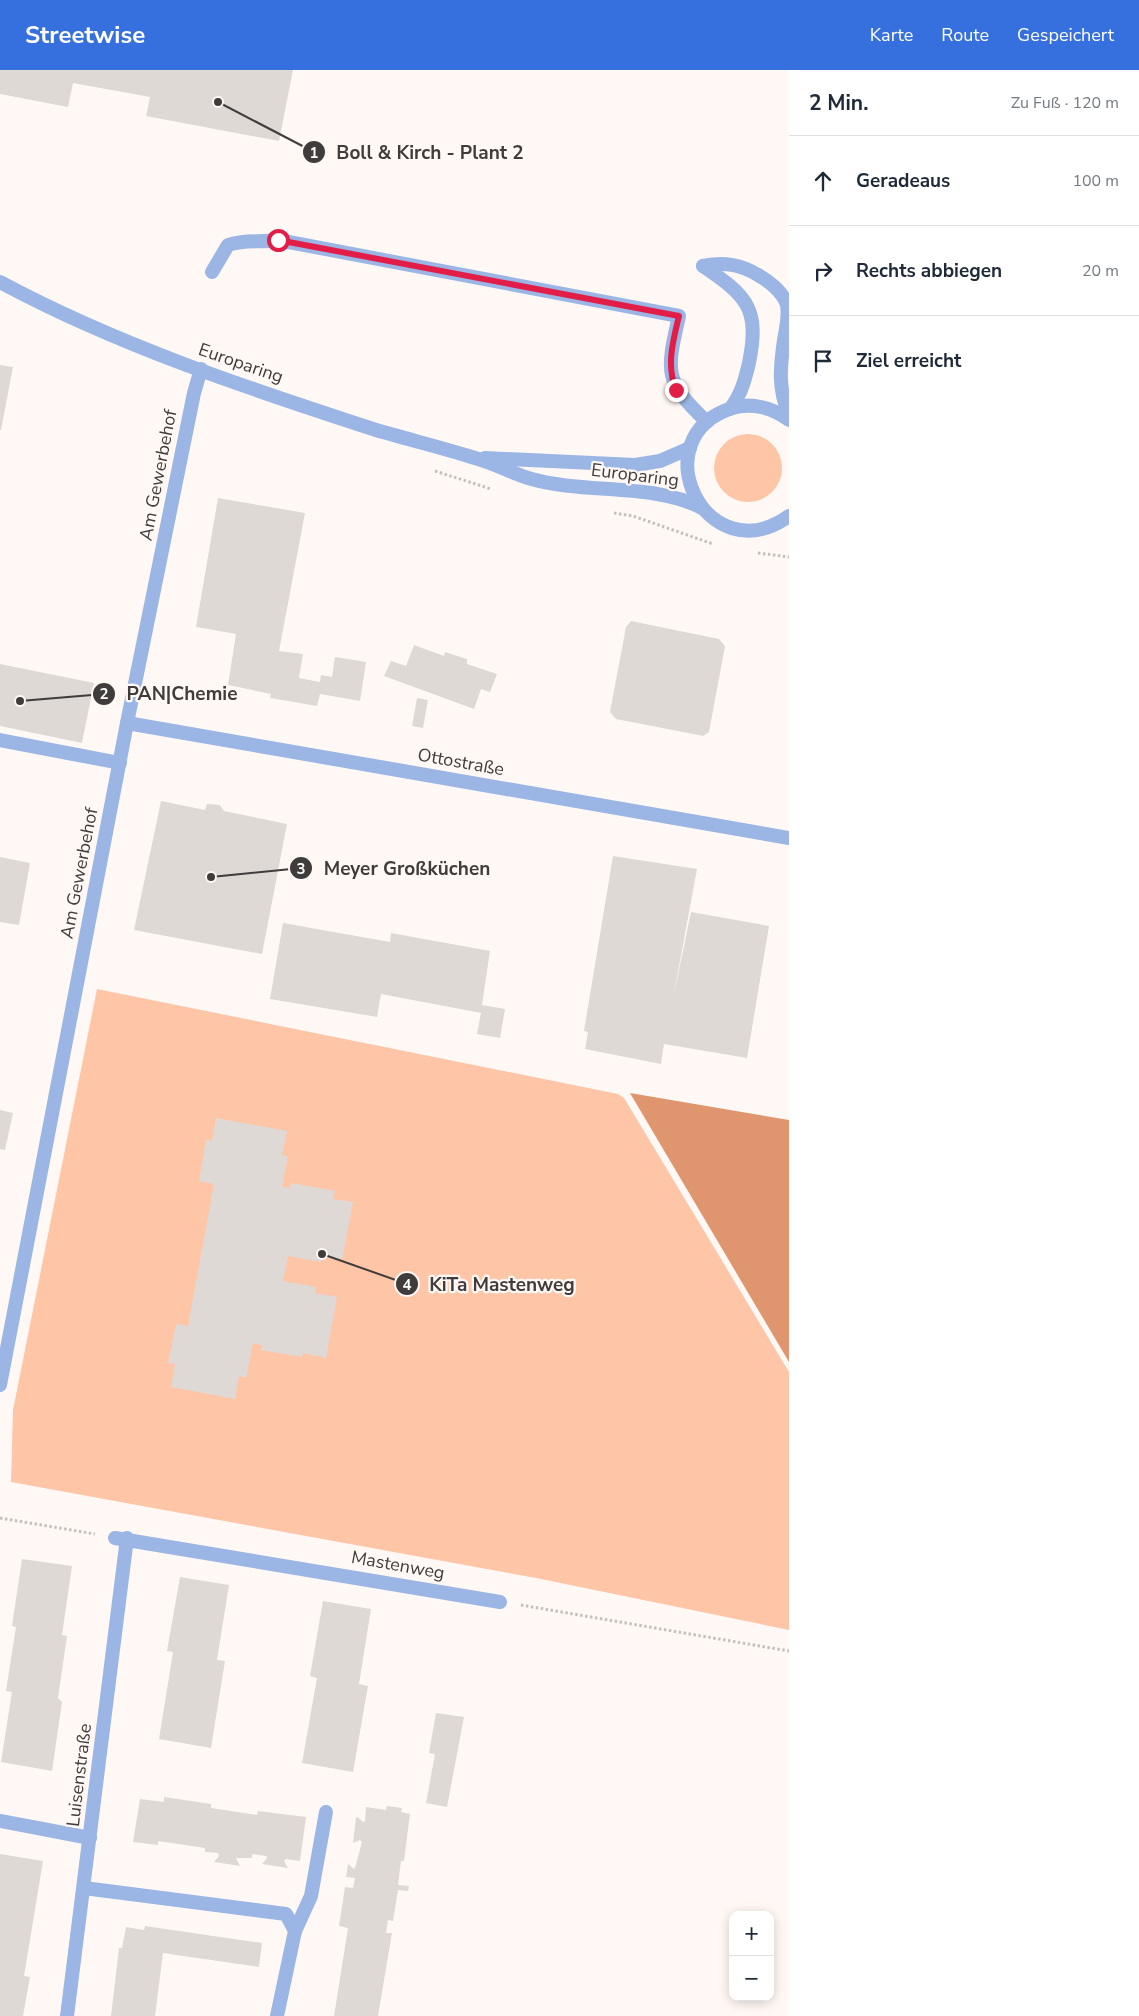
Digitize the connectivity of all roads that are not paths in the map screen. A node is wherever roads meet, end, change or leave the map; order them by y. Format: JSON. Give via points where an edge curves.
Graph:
{"nodes":[{"id":1,"x":212,"y":272,"type":"dead end"},
{"id":2,"x":0,"y":282,"type":"edge"},
{"id":3,"x":201,"y":369,"type":"junction"},
{"id":4,"x":730,"y":409,"type":"junction"},
{"id":5,"x":789,"y":415,"type":"edge"},
{"id":6,"x":789,"y":420,"type":"edge"},
{"id":7,"x":707,"y":422,"type":"junction"},
{"id":8,"x":690,"y":448,"type":"junction"},
{"id":9,"x":477,"y":458,"type":"junction"},
{"id":10,"x":702,"y":508,"type":"junction"},
{"id":11,"x":789,"y":516,"type":"edge"},
{"id":12,"x":127,"y":723,"type":"junction"},
{"id":13,"x":0,"y":740,"type":"edge"},
{"id":14,"x":120,"y":763,"type":"junction"},
{"id":15,"x":789,"y":838,"type":"edge"},
{"id":16,"x":0,"y":1384,"type":"edge"},
{"id":17,"x":121,"y":1538,"type":"joint"},
{"id":18,"x":500,"y":1602,"type":"road end"},
{"id":19,"x":326,"y":1812,"type":"dead end"},
{"id":20,"x":0,"y":1821,"type":"edge"},
{"id":21,"x":90,"y":1838,"type":"junction"},
{"id":22,"x":84,"y":1888,"type":"junction"},
{"id":23,"x":295,"y":1931,"type":"junction"},
{"id":24,"x":67,"y":2016,"type":"edge"},
{"id":25,"x":277,"y":2016,"type":"edge"}],
"edges":[{"from":1,"to":7,"type":"street","via":[[228,244],[242,240],[262,243],[278,240],[679,316],[671,360],[674,383],[680,394]]},
{"from":2,"to":3,"type":"street","name":"Europaring","via":[[53,310]]},
{"from":3,"to":9,"type":"street","name":"Europaring","via":[[373,429]]},
{"from":3,"to":12,"type":"street","name":"Am Gewerbehof"},
{"from":4,"to":5,"type":"street","via":[[744,382],[754,333],[751,315],[741,295],[703,266],[722,262],[751,270],[765,279],[787,305],[780,390]]},
{"from":4,"to":6,"type":"street","name":"Europaring","via":[[743,406],[765,408]]},
{"from":4,"to":7,"type":"street","name":"Europaring"},
{"from":7,"to":8,"type":"street","name":"Europaring"},
{"from":8,"to":9,"type":"street","name":"Europaring","via":[[660,461],[635,466]]},
{"from":8,"to":10,"type":"street","name":"Europaring","via":[[687,476]]},
{"from":9,"to":10,"type":"street","name":"Europaring","via":[[528,478],[563,486],[669,495]]},
{"from":10,"to":11,"type":"street","name":"Europaring","via":[[722,524],[747,531],[772,526]]},
{"from":12,"to":14,"type":"street","name":"Am Gewerbehof"},
{"from":12,"to":15,"type":"street","name":"Ottostraße"},
{"from":13,"to":14,"type":"street"},
{"from":14,"to":16,"type":"street","name":"Am Gewerbehof"},
{"from":17,"to":18,"type":"street","name":"Mastenweg"},
{"from":17,"to":21,"type":"street","name":"Luisenstraße"},
{"from":19,"to":23,"type":"street","via":[[311,1896]]},
{"from":20,"to":21,"type":"street"},
{"from":21,"to":22,"type":"street","name":"Luisenstraße"},
{"from":22,"to":23,"type":"street","via":[[281,1912],[286,1914]]},
{"from":22,"to":24,"type":"street","name":"Luisenstraße"},
{"from":23,"to":25,"type":"street"}]}
